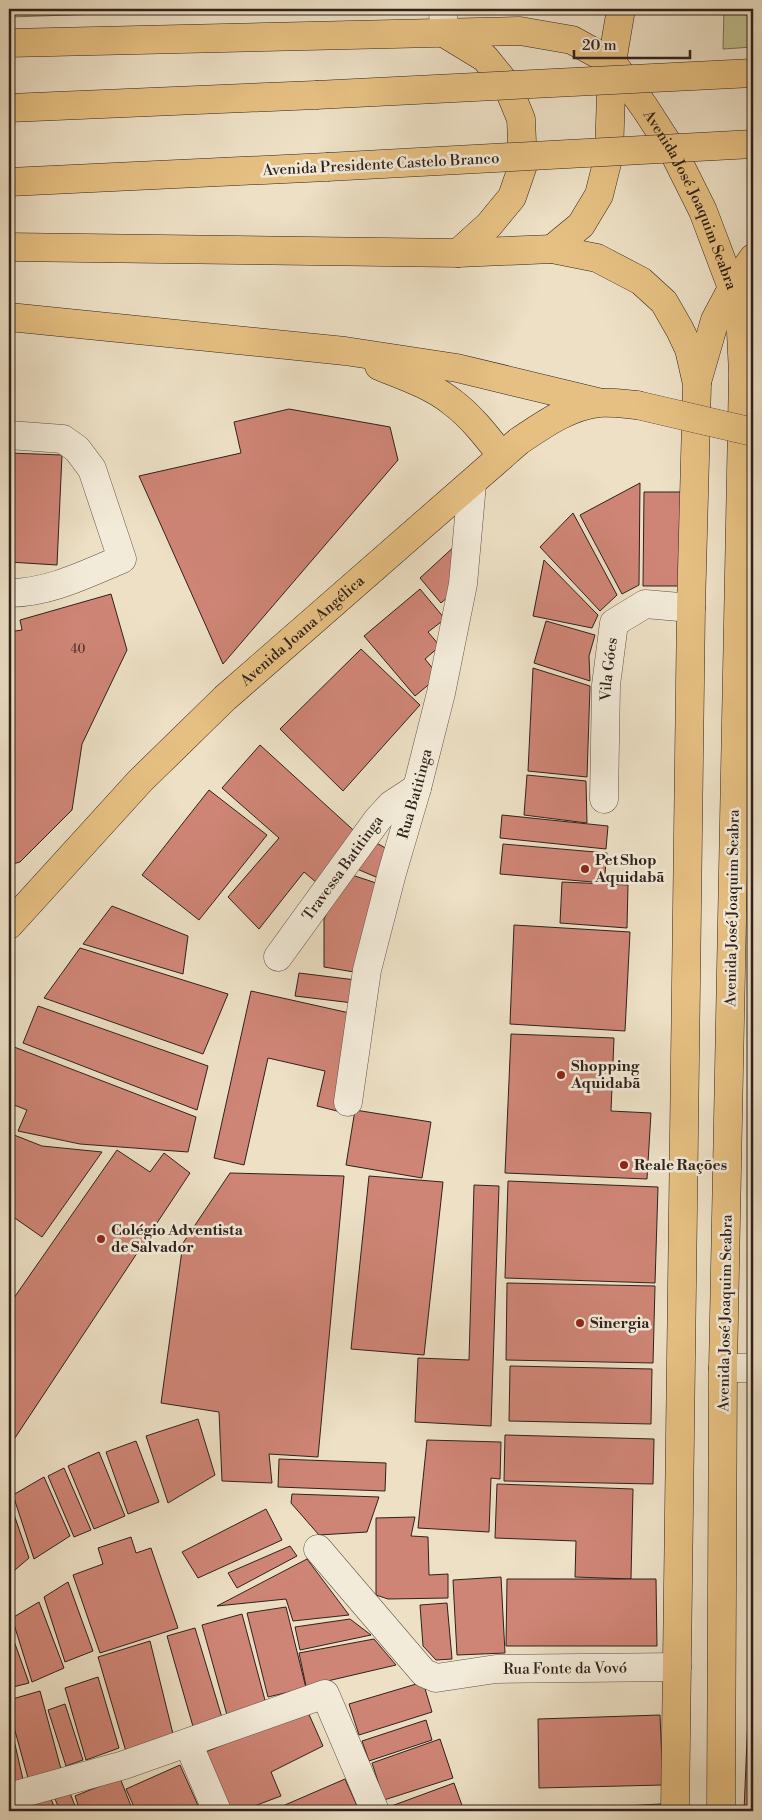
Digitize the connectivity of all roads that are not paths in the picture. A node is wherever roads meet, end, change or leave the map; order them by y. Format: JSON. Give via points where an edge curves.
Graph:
{"nodes":[{"id":1,"x":621,"y":9,"type":"edge"},
{"id":2,"x":443,"y":21,"type":"edge"},
{"id":3,"x":9,"y":43,"type":"edge"},
{"id":4,"x":612,"y":62,"type":"junction"},
{"id":5,"x":753,"y":73,"type":"edge"},
{"id":6,"x":9,"y":108,"type":"edge"},
{"id":7,"x":753,"y":144,"type":"edge"},
{"id":8,"x":9,"y":182,"type":"edge"},
{"id":9,"x":9,"y":247,"type":"edge"},
{"id":10,"x":552,"y":249,"type":"junction"},
{"id":11,"x":458,"y":253,"type":"junction"},
{"id":12,"x":753,"y":258,"type":"edge"},
{"id":13,"x":732,"y":288,"type":"junction"},
{"id":14,"x":9,"y":318,"type":"edge"},
{"id":15,"x":346,"y":351,"type":"junction"},
{"id":16,"x":748,"y":369,"type":"edge"},
{"id":17,"x":697,"y":384,"type":"junction"},
{"id":18,"x":599,"y":403,"type":"junction"},
{"id":19,"x":753,"y":432,"type":"edge"},
{"id":20,"x":9,"y":435,"type":"edge"},
{"id":21,"x":502,"y":456,"type":"junction"},
{"id":22,"x":472,"y":484,"type":"junction"},
{"id":23,"x":9,"y":593,"type":"edge"},
{"id":24,"x":691,"y":608,"type":"junction"},
{"id":25,"x":418,"y":788,"type":"junction"},
{"id":26,"x":604,"y":799,"type":"dead end"},
{"id":27,"x":9,"y":925,"type":"edge"},
{"id":28,"x":278,"y":957,"type":"dead end"},
{"id":29,"x":348,"y":1102,"type":"dead end"},
{"id":30,"x":724,"y":1368,"type":"junction"},
{"id":31,"x":753,"y":1368,"type":"edge"},
{"id":32,"x":318,"y":1549,"type":"dead end"},
{"id":33,"x":676,"y":1668,"type":"junction"},
{"id":34,"x":188,"y":1743,"type":"junction"},
{"id":35,"x":9,"y":1797,"type":"edge"},
{"id":36,"x":217,"y":1811,"type":"edge"},
{"id":37,"x":375,"y":1811,"type":"edge"},
{"id":38,"x":675,"y":1811,"type":"edge"},
{"id":39,"x":721,"y":1811,"type":"edge"}],
"edges":[{"from":1,"to":4,"type":"main road"},
{"from":2,"to":3,"type":"main road"},
{"from":2,"to":4,"type":"main road","via":[[572,40]]},
{"from":2,"to":11,"type":"main road","via":[[485,58],[507,84],[521,120],[523,165],[512,197],[489,225]]},
{"from":4,"to":10,"type":"main road","via":[[609,155],[599,195],[581,225]]},
{"from":4,"to":13,"type":"main road","name":"Avenida José Joaquim Seabra","via":[[674,152],[703,211]]},
{"from":5,"to":6,"type":"main road","bridge":true},
{"from":7,"to":8,"type":"main road","name":"Avenida Presidente Castelo Branco","bridge":true},
{"from":9,"to":11,"type":"main road"},
{"from":10,"to":11,"type":"main road"},
{"from":10,"to":17,"type":"main road","via":[[597,258],[641,280],[664,302],[680,330],[689,350]]},
{"from":12,"to":13,"type":"main road"},
{"from":13,"to":16,"type":"main road","name":"Avenida José Joaquim Seabra"},
{"from":13,"to":17,"type":"main road","via":[[715,320]]},
{"from":14,"to":15,"type":"main road"},
{"from":15,"to":18,"type":"main road","via":[[456,368]]},
{"from":15,"to":21,"type":"main road","via":[[452,401],[475,422]]},
{"from":16,"to":30,"type":"main road","name":"Avenida José Joaquim Seabra"},
{"from":17,"to":24,"type":"main road"},
{"from":18,"to":19,"type":"main road","name":"Avenida Joana Angélica","bridge":true,"via":[[638,405]]},
{"from":18,"to":21,"type":"main road","name":"Avenida Joana Angélica","via":[[573,409],[546,423]]},
{"from":20,"to":23,"type":"street","via":[[63,438],[77,449],[92,469],[122,559],[58,586]]},
{"from":21,"to":22,"type":"main road","name":"Avenida Joana Angélica"},
{"from":22,"to":25,"type":"street","name":"Rua Batitinga","via":[[463,584]]},
{"from":22,"to":27,"type":"main road","name":"Avenida Joana Angélica","via":[[226,698],[140,781]]},
{"from":24,"to":26,"type":"street","name":"Vila Góes","via":[[645,604],[614,623],[606,685]]},
{"from":24,"to":33,"type":"main road"},
{"from":25,"to":28,"type":"street","name":"Travessa Batitinga","via":[[391,805],[378,819]]},
{"from":25,"to":29,"type":"street","name":"Rua Batitinga","via":[[367,970]]},
{"from":30,"to":31,"type":"street"},
{"from":30,"to":39,"type":"main road","name":"Avenida José Joaquim Seabra"},
{"from":32,"to":33,"type":"street","name":"Rua Fonte da Vovó","via":[[424,1673],[436,1678],[496,1668]]},
{"from":33,"to":38,"type":"main road"},
{"from":34,"to":35,"type":"street","via":[[124,1765]]},
{"from":34,"to":36,"type":"street"},
{"from":34,"to":37,"type":"street","via":[[325,1694]]}]}
